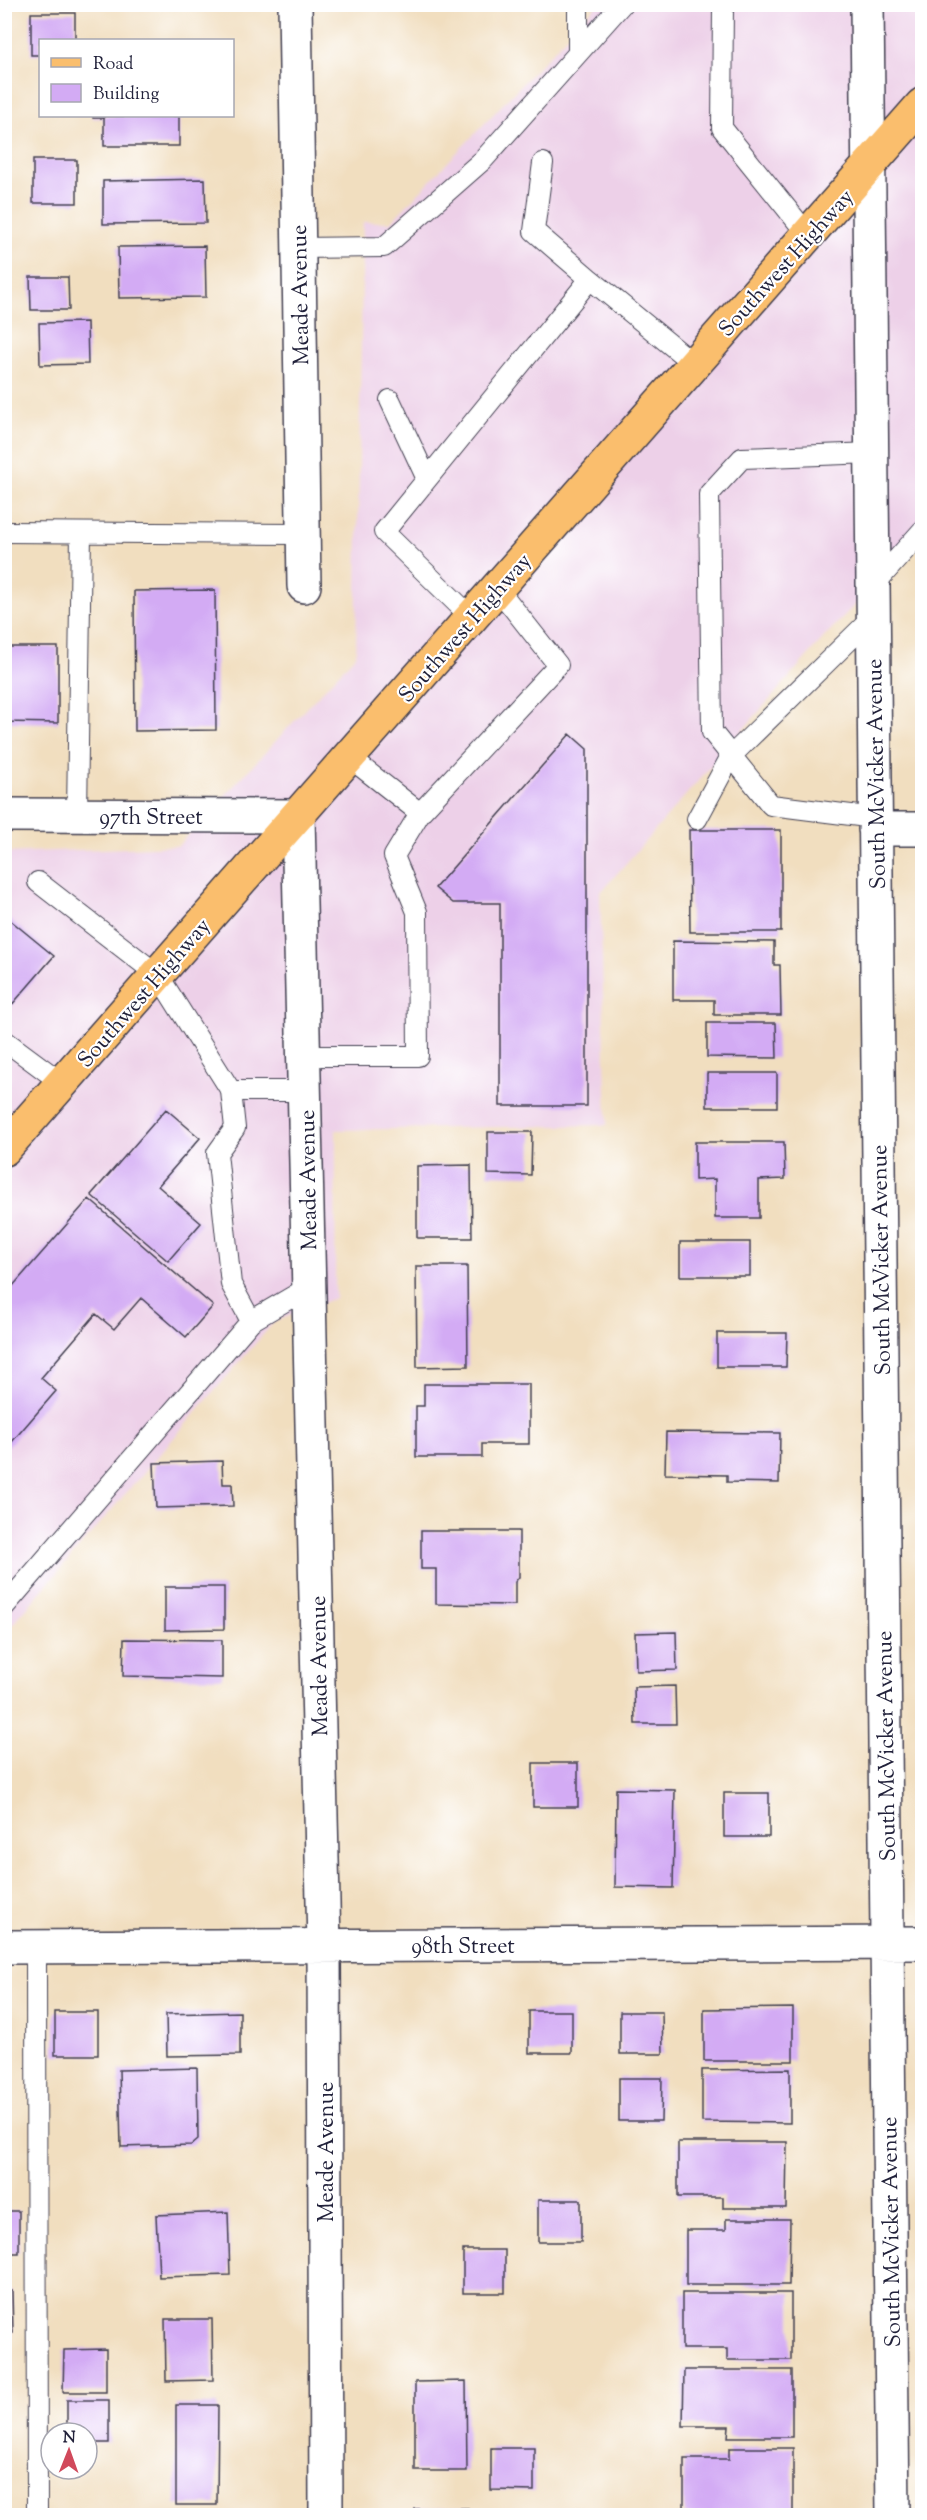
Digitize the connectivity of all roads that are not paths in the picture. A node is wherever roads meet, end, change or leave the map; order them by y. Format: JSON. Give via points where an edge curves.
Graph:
{"nodes":[{"id":1,"x":295,"y":4,"type":"edge"},
{"id":2,"x":578,"y":4,"type":"edge"},
{"id":3,"x":622,"y":4,"type":"edge"},
{"id":4,"x":723,"y":4,"type":"edge"},
{"id":5,"x":867,"y":4,"type":"edge"},
{"id":6,"x":578,"y":53,"type":"junction"},
{"id":7,"x":922,"y":105,"type":"edge"},
{"id":8,"x":543,"y":163,"type":"dead end"},
{"id":9,"x":869,"y":167,"type":"junction"},
{"id":10,"x":807,"y":236,"type":"junction"},
{"id":11,"x":298,"y":248,"type":"junction"},
{"id":12,"x":590,"y":279,"type":"junction"},
{"id":13,"x":694,"y":364,"type":"junction"},
{"id":14,"x":390,"y":400,"type":"dead end"},
{"id":15,"x":872,"y":453,"type":"junction"},
{"id":16,"x":427,"y":479,"type":"junction"},
{"id":17,"x":922,"y":531,"type":"edge"},
{"id":18,"x":4,"y":532,"type":"edge"},
{"id":19,"x":81,"y":533,"type":"junction"},
{"id":20,"x":303,"y":534,"type":"junction"},
{"id":21,"x":304,"y":586,"type":"dead end"},
{"id":22,"x":498,"y":589,"type":"junction"},
{"id":23,"x":873,"y":602,"type":"junction"},
{"id":24,"x":472,"y":618,"type":"junction"},
{"id":25,"x":731,"y":756,"type":"junction"},
{"id":26,"x":350,"y":758,"type":"junction"},
{"id":27,"x":420,"y":813,"type":"junction"},
{"id":28,"x":4,"y":815,"type":"edge"},
{"id":29,"x":77,"y":815,"type":"junction"},
{"id":30,"x":298,"y":816,"type":"junction"},
{"id":31,"x":697,"y":819,"type":"dead end"},
{"id":32,"x":875,"y":824,"type":"junction"},
{"id":33,"x":922,"y":829,"type":"edge"},
{"id":34,"x":38,"y":882,"type":"dead end"},
{"id":35,"x":158,"y":975,"type":"junction"},
{"id":36,"x":4,"y":1040,"type":"edge"},
{"id":37,"x":304,"y":1056,"type":"junction"},
{"id":38,"x":62,"y":1083,"type":"junction"},
{"id":39,"x":231,"y":1091,"type":"junction"},
{"id":40,"x":304,"y":1091,"type":"junction"},
{"id":41,"x":4,"y":1149,"type":"edge"},
{"id":42,"x":309,"y":1287,"type":"junction"},
{"id":43,"x":251,"y":1321,"type":"junction"},
{"id":44,"x":4,"y":1607,"type":"edge"},
{"id":45,"x":887,"y":1943,"type":"junction"},
{"id":46,"x":922,"y":1943,"type":"edge"},
{"id":47,"x":324,"y":1945,"type":"junction"},
{"id":48,"x":4,"y":1947,"type":"edge"},
{"id":49,"x":36,"y":1947,"type":"junction"},
{"id":50,"x":38,"y":2516,"type":"edge"},
{"id":51,"x":326,"y":2516,"type":"edge"},
{"id":52,"x":893,"y":2516,"type":"edge"}],
"edges":[{"from":1,"to":11,"type":"street","name":"Meade Avenue"},
{"from":2,"to":6,"type":"lane"},
{"from":3,"to":6,"type":"lane"},
{"from":4,"to":10,"type":"lane","via":[[722,128]]},
{"from":5,"to":9,"type":"street","name":"South McVicker Avenue"},
{"from":6,"to":11,"type":"lane","via":[[483,160],[384,247]]},
{"from":7,"to":9,"type":"main road","name":"Southwest Highway"},
{"from":8,"to":12,"type":"lane","via":[[534,231]]},
{"from":9,"to":10,"type":"main road","name":"Southwest Highway"},
{"from":9,"to":15,"type":"street","name":"South McVicker Avenue"},
{"from":10,"to":13,"type":"main road","name":"Southwest Highway"},
{"from":11,"to":20,"type":"street","name":"Meade Avenue"},
{"from":12,"to":13,"type":"lane"},
{"from":12,"to":16,"type":"lane"},
{"from":13,"to":22,"type":"main road","name":"Southwest Highway"},
{"from":14,"to":16,"type":"lane"},
{"from":15,"to":23,"type":"street","name":"South McVicker Avenue"},
{"from":15,"to":25,"type":"lane","via":[[742,458],[709,494],[712,732]]},
{"from":16,"to":24,"type":"lane","via":[[384,532]]},
{"from":17,"to":23,"type":"lane"},
{"from":18,"to":19,"type":"lane"},
{"from":19,"to":20,"type":"lane"},
{"from":19,"to":29,"type":"lane"},
{"from":20,"to":21,"type":"street","name":"Meade Avenue"},
{"from":22,"to":24,"type":"main road","name":"Southwest Highway"},
{"from":22,"to":27,"type":"lane","via":[[558,665]]},
{"from":23,"to":25,"type":"lane"},
{"from":23,"to":32,"type":"street","name":"South McVicker Avenue"},
{"from":24,"to":26,"type":"main road","name":"Southwest Highway"},
{"from":25,"to":31,"type":"lane"},
{"from":25,"to":32,"type":"lane","via":[[771,805]]},
{"from":26,"to":27,"type":"lane"},
{"from":26,"to":30,"type":"main road","name":"Southwest Highway"},
{"from":27,"to":37,"type":"lane","via":[[394,856],[417,912],[418,1056]]},
{"from":28,"to":29,"type":"street","name":"97th Street"},
{"from":29,"to":30,"type":"street","name":"97th Street"},
{"from":30,"to":35,"type":"main road","name":"Southwest Highway"},
{"from":30,"to":37,"type":"street","name":"Meade Avenue"},
{"from":32,"to":33,"type":"street"},
{"from":32,"to":45,"type":"street","name":"South McVicker Avenue"},
{"from":34,"to":35,"type":"lane"},
{"from":35,"to":38,"type":"main road","name":"Southwest Highway"},
{"from":35,"to":39,"type":"lane"},
{"from":36,"to":38,"type":"lane"},
{"from":37,"to":40,"type":"street","name":"Meade Avenue"},
{"from":38,"to":41,"type":"main road","name":"Southwest Highway"},
{"from":39,"to":40,"type":"lane"},
{"from":39,"to":43,"type":"lane","via":[[235,1128],[217,1153],[231,1284]]},
{"from":40,"to":42,"type":"street","name":"Meade Avenue"},
{"from":42,"to":43,"type":"lane"},
{"from":42,"to":47,"type":"street","name":"Meade Avenue"},
{"from":43,"to":44,"type":"lane"},
{"from":45,"to":46,"type":"street","name":"98th Street"},
{"from":45,"to":47,"type":"street","name":"98th Street"},
{"from":45,"to":52,"type":"street","name":"South McVicker Avenue"},
{"from":47,"to":49,"type":"street","name":"98th Street"},
{"from":47,"to":51,"type":"street","name":"Meade Avenue"},
{"from":48,"to":49,"type":"street","name":"98th Street"},
{"from":49,"to":50,"type":"lane"}]}
